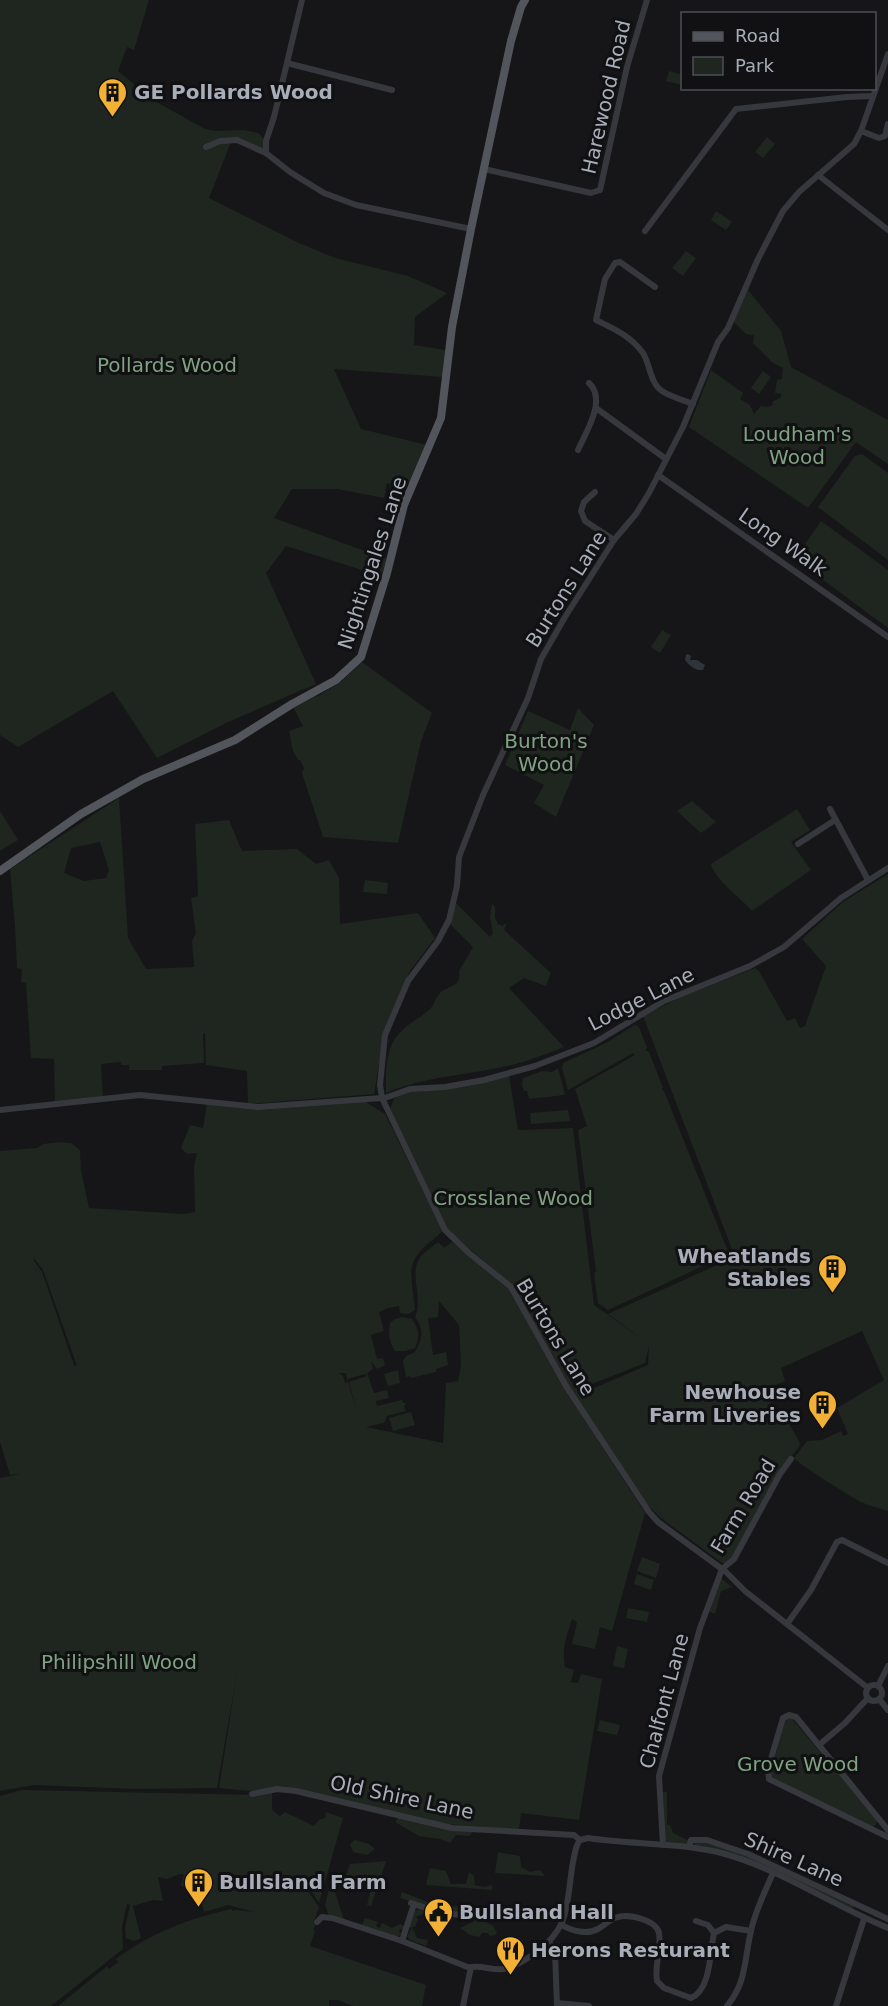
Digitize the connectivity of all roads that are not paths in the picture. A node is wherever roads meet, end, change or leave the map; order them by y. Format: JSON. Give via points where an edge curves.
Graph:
{"nodes":[{"id":1,"x":302,"y":0,"type":"edge"},
{"id":2,"x":523,"y":0,"type":"edge"},
{"id":3,"x":647,"y":0,"type":"edge"},
{"id":4,"x":888,"y":54,"type":"edge"},
{"id":5,"x":287,"y":63,"type":"junction"},
{"id":6,"x":876,"y":86,"type":"edge"},
{"id":7,"x":392,"y":90,"type":"dead end"},
{"id":8,"x":874,"y":90,"type":"edge"},
{"id":9,"x":872,"y":96,"type":"junction"},
{"id":10,"x":888,"y":124,"type":"edge"},
{"id":11,"x":861,"y":131,"type":"junction"},
{"id":12,"x":886,"y":137,"type":"edge"},
{"id":13,"x":206,"y":147,"type":"dead end"},
{"id":14,"x":266,"y":153,"type":"junction"},
{"id":15,"x":484,"y":169,"type":"junction"},
{"id":16,"x":818,"y":175,"type":"junction"},
{"id":17,"x":471,"y":229,"type":"junction"},
{"id":18,"x":888,"y":230,"type":"edge"},
{"id":19,"x":645,"y":231,"type":"dead end"},
{"id":20,"x":656,"y":287,"type":"dead end"},
{"id":21,"x":589,"y":383,"type":"dead end"},
{"id":22,"x":693,"y":404,"type":"junction"},
{"id":23,"x":596,"y":408,"type":"junction"},
{"id":24,"x":578,"y":450,"type":"dead end"},
{"id":25,"x":666,"y":459,"type":"junction"},
{"id":26,"x":658,"y":475,"type":"junction"},
{"id":27,"x":595,"y":492,"type":"dead end"},
{"id":28,"x":614,"y":540,"type":"junction"},
{"id":29,"x":888,"y":637,"type":"edge"},
{"id":30,"x":830,"y":809,"type":"dead end"},
{"id":31,"x":835,"y":820,"type":"junction"},
{"id":32,"x":798,"y":844,"type":"dead end"},
{"id":33,"x":888,"y":868,"type":"edge"},
{"id":34,"x":0,"y":871,"type":"edge"},
{"id":35,"x":868,"y":880,"type":"junction"},
{"id":36,"x":382,"y":1098,"type":"junction"},
{"id":37,"x":0,"y":1110,"type":"edge"},
{"id":38,"x":791,"y":1459,"type":"dead end"},
{"id":39,"x":888,"y":1563,"type":"edge"},
{"id":40,"x":722,"y":1569,"type":"junction"},
{"id":41,"x":787,"y":1624,"type":"junction"},
{"id":42,"x":888,"y":1666,"type":"edge"},
{"id":43,"x":878,"y":1686,"type":"junction"},
{"id":44,"x":868,"y":1688,"type":"junction"},
{"id":45,"x":868,"y":1698,"type":"junction"},
{"id":46,"x":879,"y":1699,"type":"junction"},
{"id":47,"x":888,"y":1710,"type":"edge"},
{"id":48,"x":819,"y":1745,"type":"junction"},
{"id":49,"x":252,"y":1794,"type":"dead end"},
{"id":50,"x":881,"y":1821,"type":"junction"},
{"id":51,"x":874,"y":1830,"type":"junction"},
{"id":52,"x":888,"y":1830,"type":"edge"},
{"id":53,"x":888,"y":1837,"type":"edge"},
{"id":54,"x":580,"y":1840,"type":"junction"},
{"id":55,"x":663,"y":1845,"type":"junction"},
{"id":56,"x":689,"y":1847,"type":"junction"},
{"id":57,"x":773,"y":1873,"type":"junction"},
{"id":58,"x":474,"y":1918,"type":"dead end"},
{"id":59,"x":864,"y":1918,"type":"junction"},
{"id":60,"x":888,"y":1919,"type":"edge"},
{"id":61,"x":696,"y":1921,"type":"dead end"},
{"id":62,"x":317,"y":1922,"type":"dead end"},
{"id":63,"x":562,"y":1926,"type":"junction"},
{"id":64,"x":888,"y":1928,"type":"edge"},
{"id":65,"x":751,"y":1931,"type":"junction"},
{"id":66,"x":714,"y":1934,"type":"junction"},
{"id":67,"x":402,"y":1941,"type":"junction"},
{"id":68,"x":549,"y":1942,"type":"junction"},
{"id":69,"x":470,"y":1968,"type":"junction"},
{"id":70,"x":557,"y":2004,"type":"edge"},
{"id":71,"x":463,"y":2006,"type":"edge"},
{"id":72,"x":589,"y":2006,"type":"edge"},
{"id":73,"x":727,"y":2006,"type":"edge"},
{"id":74,"x":836,"y":2006,"type":"edge"}],
"edges":[{"from":1,"to":5,"type":"street"},
{"from":2,"to":15,"type":"main road","name":"Nightingales Lane"},
{"from":3,"to":15,"type":"street","name":"Harewood Road","via":[[627,67],[600,190],[591,193]]},
{"from":4,"to":6,"type":"street","name":"Burtons Lane"},
{"from":5,"to":7,"type":"street"},
{"from":5,"to":14,"type":"street"},
{"from":8,"to":9,"type":"street","name":"Burtons Lane"},
{"from":9,"to":11,"type":"street","name":"Burtons Lane"},
{"from":9,"to":19,"type":"street","via":[[736,110]]},
{"from":10,"to":12,"type":"street"},
{"from":11,"to":12,"type":"street"},
{"from":11,"to":16,"type":"street","name":"Burtons Lane","via":[[854,144]]},
{"from":13,"to":14,"type":"street","via":[[237,140]]},
{"from":14,"to":17,"type":"street","via":[[324,193],[356,205]]},
{"from":15,"to":17,"type":"main road","name":"Nightingales Lane"},
{"from":16,"to":18,"type":"street"},
{"from":16,"to":22,"type":"street","name":"Burtons Lane","via":[[799,192],[772,229]]},
{"from":17,"to":34,"type":"main road","name":"Nightingales Lane","via":[[452,327],[441,418],[404,505],[361,657],[336,680],[235,740],[143,779],[81,814]]},
{"from":20,"to":22,"type":"street","via":[[620,262],[615,263],[604,279],[594,322],[633,341],[661,390]]},
{"from":21,"to":23,"type":"street","via":[[594,388]]},
{"from":22,"to":25,"type":"street","name":"Burtons Lane"},
{"from":23,"to":24,"type":"street"},
{"from":23,"to":25,"type":"street"},
{"from":25,"to":26,"type":"street","name":"Burtons Lane"},
{"from":26,"to":28,"type":"street","name":"Burtons Lane","via":[[636,514]]},
{"from":26,"to":29,"type":"street","name":"Long Walk"},
{"from":27,"to":28,"type":"street","via":[[581,511],[585,521]]},
{"from":28,"to":36,"type":"street","name":"Burtons Lane","via":[[541,659],[520,717],[483,795],[459,857],[449,920],[408,981],[385,1035]]},
{"from":30,"to":31,"type":"street"},
{"from":31,"to":32,"type":"street"},
{"from":31,"to":35,"type":"street"},
{"from":33,"to":35,"type":"street","name":"Lodge Lane"},
{"from":35,"to":36,"type":"street","name":"Lodge Lane","via":[[784,947],[750,966],[664,1001],[594,1043],[484,1080],[410,1089]]},
{"from":36,"to":37,"type":"street","name":"Lodge Lane","via":[[258,1107],[140,1095]]},
{"from":36,"to":40,"type":"street","name":"Burtons Lane","via":[[445,1230],[511,1287],[566,1386],[649,1512]]},
{"from":38,"to":40,"type":"street","name":"Farm Road","via":[[734,1559]]},
{"from":39,"to":41,"type":"street","via":[[842,1540],[837,1542],[812,1590]]},
{"from":40,"to":41,"type":"street","name":"Burtons Lane"},
{"from":40,"to":55,"type":"street","name":"Chalfont Lane","via":[[700,1628],[660,1774]]},
{"from":41,"to":44,"type":"street","name":"Burtons Lane"},
{"from":42,"to":43,"type":"street"},
{"from":43,"to":44,"type":"street"},
{"from":43,"to":46,"type":"street","via":[[882,1692]]},
{"from":44,"to":45,"type":"street"},
{"from":45,"to":46,"type":"street"},
{"from":45,"to":48,"type":"street"},
{"from":46,"to":47,"type":"street"},
{"from":48,"to":50,"type":"street"},
{"from":48,"to":51,"type":"street","via":[[796,1717],[785,1717],[768,1769],[769,1779]]},
{"from":49,"to":54,"type":"street","name":"Old Shire Lane","via":[[277,1789],[296,1791],[428,1824],[574,1835]]},
{"from":50,"to":51,"type":"street"},
{"from":50,"to":52,"type":"street"},
{"from":51,"to":53,"type":"street"},
{"from":54,"to":55,"type":"street","name":"Shire Lane"},
{"from":54,"to":63,"type":"street"},
{"from":55,"to":56,"type":"street","name":"Shire Lane"},
{"from":56,"to":57,"type":"street","name":"Shire Lane","via":[[725,1854]]},
{"from":56,"to":60,"type":"street","name":"Shire Lane","via":[[691,1840],[707,1840],[748,1854]]},
{"from":57,"to":59,"type":"street","name":"Shire Lane"},
{"from":57,"to":65,"type":"street"},
{"from":58,"to":67,"type":"street","via":[[413,1904]]},
{"from":59,"to":64,"type":"street","name":"Shire Lane"},
{"from":59,"to":74,"type":"street"},
{"from":61,"to":66,"type":"street","via":[[708,1925]]},
{"from":62,"to":67,"type":"street","via":[[322,1917],[332,1918]]},
{"from":63,"to":66,"type":"street","via":[[590,1931],[622,1916],[652,1923],[659,1937],[657,1981],[664,1988],[691,1998],[701,1992]]},
{"from":63,"to":68,"type":"street"},
{"from":65,"to":66,"type":"street","via":[[726,1927]]},
{"from":65,"to":73,"type":"street","via":[[743,1978]]},
{"from":67,"to":69,"type":"street"},
{"from":68,"to":69,"type":"street","via":[[518,1965],[504,1969]]},
{"from":68,"to":70,"type":"street","via":[[555,1951]]},
{"from":69,"to":71,"type":"street"},
{"from":70,"to":72,"type":"street"}]}
